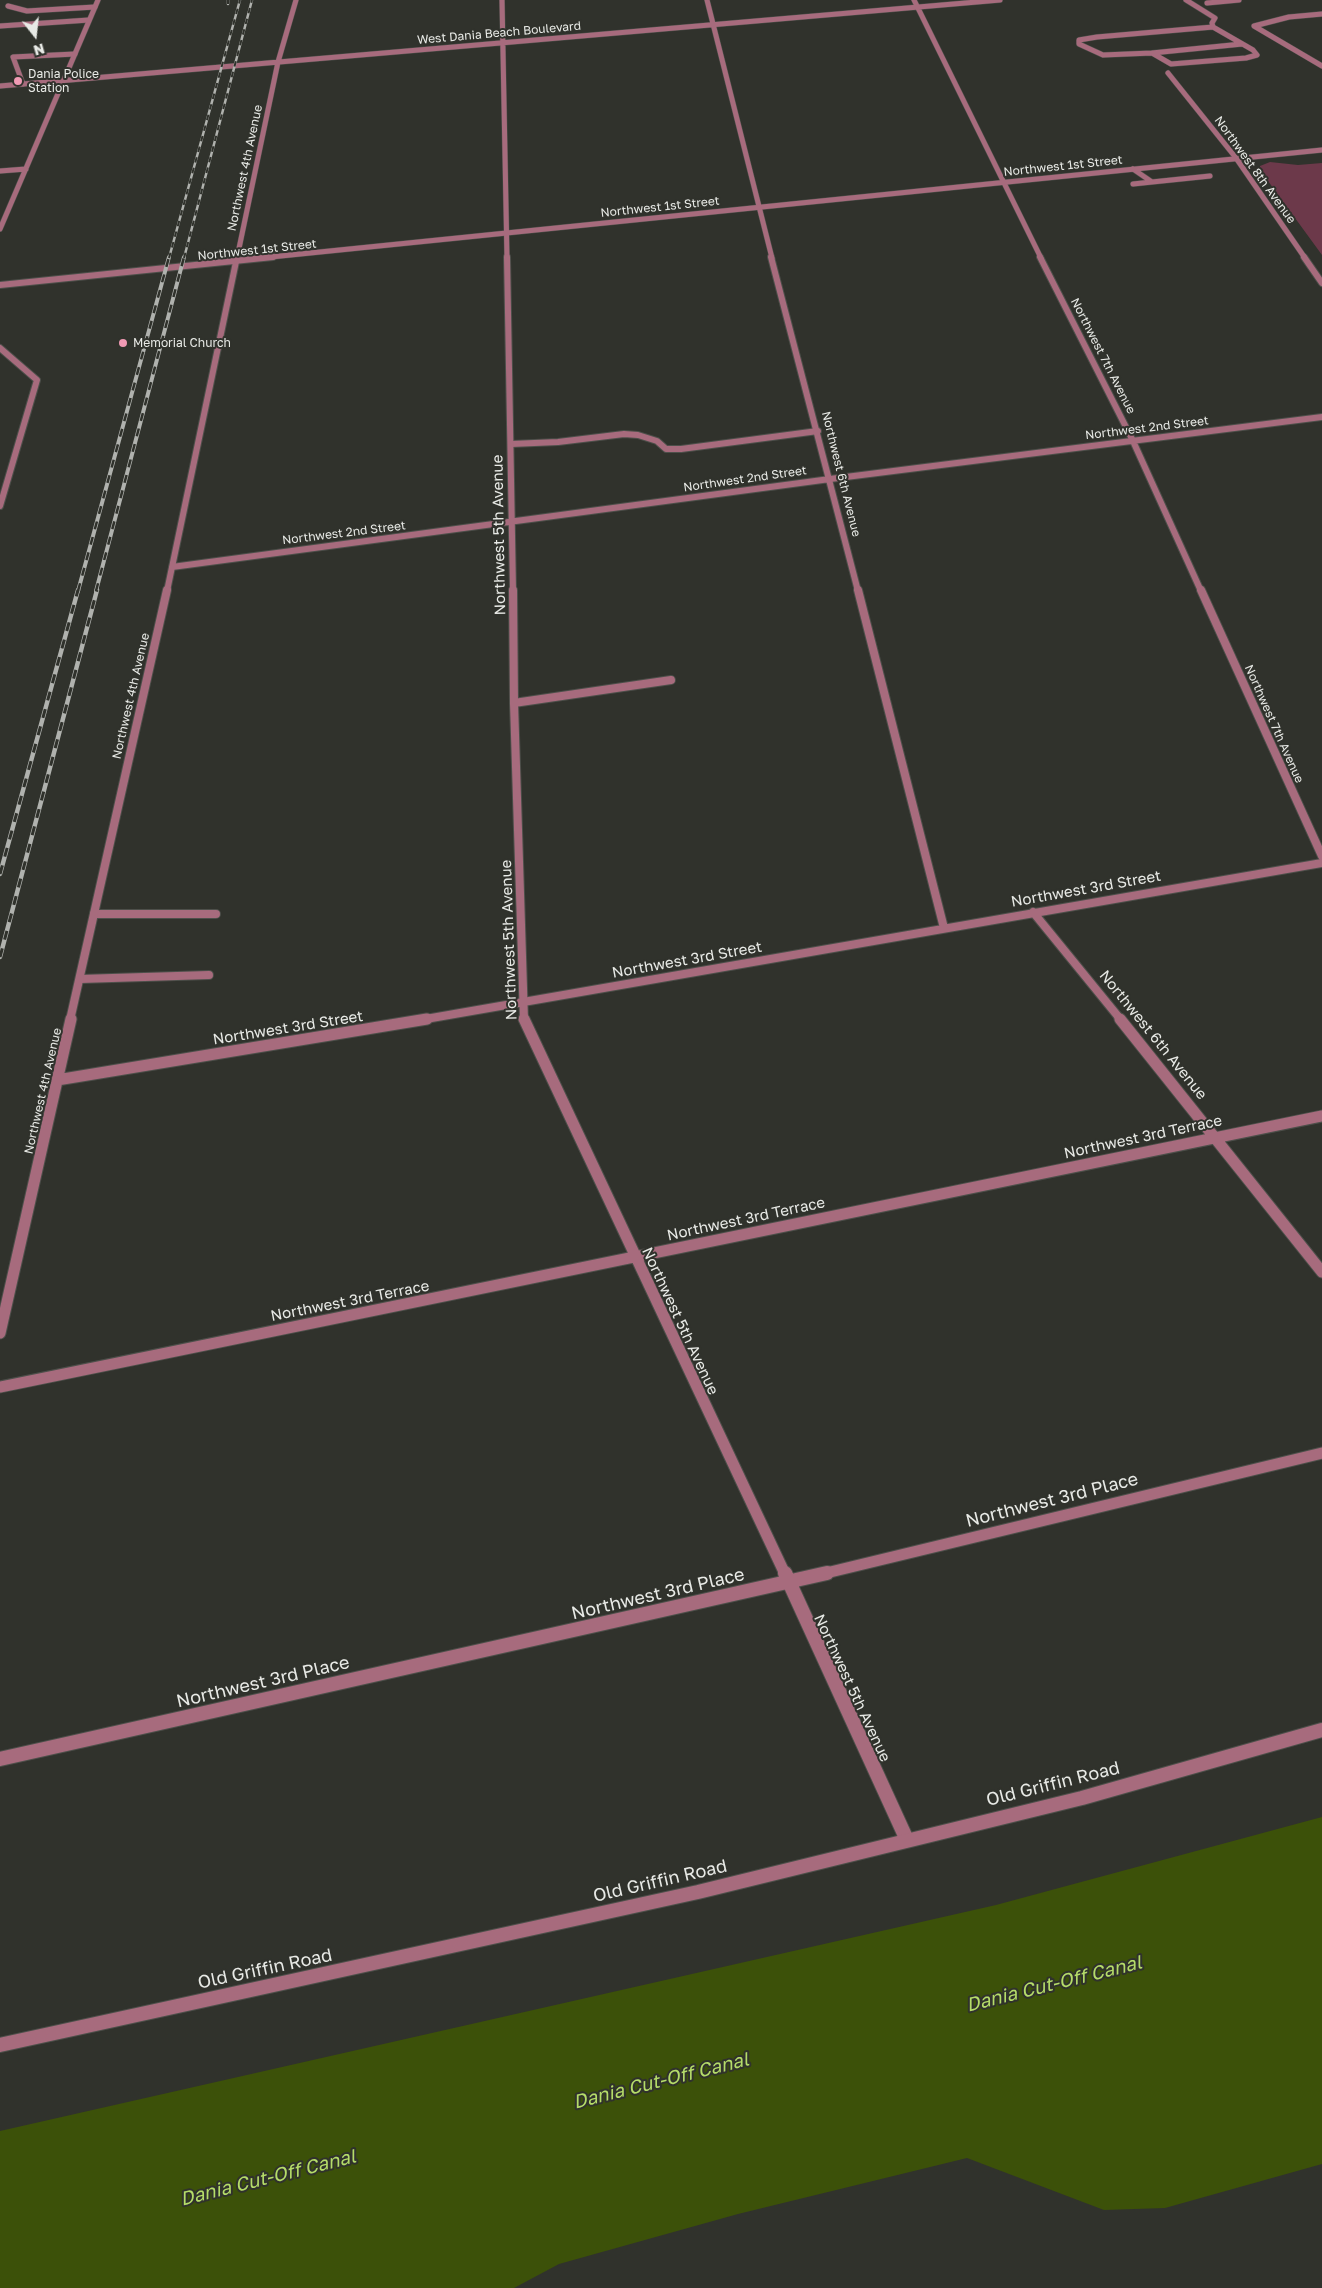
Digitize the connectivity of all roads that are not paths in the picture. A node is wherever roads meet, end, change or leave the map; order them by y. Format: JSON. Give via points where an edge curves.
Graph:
{"nodes":[{"id":1,"x":98,"y":0,"type":"edge"},
{"id":2,"x":296,"y":0,"type":"edge"},
{"id":3,"x":502,"y":0,"type":"edge"},
{"id":4,"x":707,"y":0,"type":"edge"},
{"id":5,"x":914,"y":0,"type":"edge"},
{"id":6,"x":1000,"y":0,"type":"edge"},
{"id":7,"x":1186,"y":0,"type":"edge"},
{"id":8,"x":1239,"y":0,"type":"edge"},
{"id":9,"x":1207,"y":3,"type":"dead end"},
{"id":10,"x":8,"y":6,"type":"dead end"},
{"id":11,"x":95,"y":7,"type":"junction"},
{"id":12,"x":917,"y":7,"type":"junction"},
{"id":13,"x":1322,"y":14,"type":"edge"},
{"id":14,"x":89,"y":20,"type":"junction"},
{"id":15,"x":0,"y":26,"type":"edge"},
{"id":16,"x":713,"y":26,"type":"junction"},
{"id":17,"x":1213,"y":27,"type":"junction"},
{"id":18,"x":502,"y":43,"type":"junction"},
{"id":19,"x":1242,"y":44,"type":"junction"},
{"id":20,"x":1152,"y":53,"type":"junction"},
{"id":21,"x":74,"y":54,"type":"junction"},
{"id":22,"x":278,"y":62,"type":"junction"},
{"id":23,"x":1322,"y":66,"type":"edge"},
{"id":24,"x":1168,"y":73,"type":"dead end"},
{"id":25,"x":63,"y":80,"type":"junction"},
{"id":26,"x":23,"y":84,"type":"junction"},
{"id":27,"x":0,"y":86,"type":"edge"},
{"id":28,"x":1322,"y":150,"type":"edge"},
{"id":29,"x":1236,"y":158,"type":"junction"},
{"id":30,"x":26,"y":169,"type":"junction"},
{"id":31,"x":1133,"y":169,"type":"junction"},
{"id":32,"x":0,"y":171,"type":"edge"},
{"id":33,"x":1210,"y":176,"type":"dead end"},
{"id":34,"x":1002,"y":182,"type":"junction"},
{"id":35,"x":1152,"y":182,"type":"junction"},
{"id":36,"x":1133,"y":184,"type":"dead end"},
{"id":37,"x":758,"y":207,"type":"junction"},
{"id":38,"x":0,"y":230,"type":"edge"},
{"id":39,"x":507,"y":234,"type":"junction"},
{"id":40,"x":237,"y":262,"type":"junction"},
{"id":41,"x":1322,"y":283,"type":"edge"},
{"id":42,"x":0,"y":285,"type":"edge"},
{"id":43,"x":0,"y":348,"type":"edge"},
{"id":44,"x":1322,"y":417,"type":"edge"},
{"id":45,"x":818,"y":431,"type":"junction"},
{"id":46,"x":1133,"y":441,"type":"junction"},
{"id":47,"x":511,"y":444,"type":"junction"},
{"id":48,"x":830,"y":479,"type":"junction"},
{"id":49,"x":0,"y":506,"type":"edge"},
{"id":50,"x":513,"y":523,"type":"junction"},
{"id":51,"x":172,"y":567,"type":"junction"},
{"id":52,"x":670,"y":680,"type":"dead end"},
{"id":53,"x":514,"y":703,"type":"junction"},
{"id":54,"x":1322,"y":856,"type":"edge"},
{"id":55,"x":1322,"y":863,"type":"edge"},
{"id":56,"x":1033,"y":912,"type":"junction"},
{"id":57,"x":94,"y":914,"type":"junction"},
{"id":58,"x":216,"y":914,"type":"dead end"},
{"id":59,"x":944,"y":928,"type":"junction"},
{"id":60,"x":209,"y":975,"type":"dead end"},
{"id":61,"x":80,"y":979,"type":"junction"},
{"id":62,"x":524,"y":1003,"type":"junction"},
{"id":63,"x":57,"y":1080,"type":"junction"},
{"id":64,"x":1322,"y":1116,"type":"edge"},
{"id":65,"x":1216,"y":1137,"type":"junction"},
{"id":66,"x":634,"y":1258,"type":"junction"},
{"id":67,"x":1322,"y":1272,"type":"edge"},
{"id":68,"x":0,"y":1333,"type":"edge"},
{"id":69,"x":0,"y":1387,"type":"edge"},
{"id":70,"x":1322,"y":1453,"type":"edge"},
{"id":71,"x":789,"y":1582,"type":"junction"},
{"id":72,"x":1322,"y":1730,"type":"edge"},
{"id":73,"x":0,"y":1759,"type":"edge"},
{"id":74,"x":907,"y":1840,"type":"junction"},
{"id":75,"x":0,"y":2045,"type":"edge"}],
"edges":[{"from":1,"to":11,"type":"street"},
{"from":2,"to":22,"type":"street","name":"Northwest 4th Avenue"},
{"from":3,"to":18,"type":"street","name":"Northwest 5th Avenue"},
{"from":4,"to":16,"type":"street","name":"Northwest 6th Avenue"},
{"from":5,"to":12,"type":"street","name":"Northwest 7th Avenue"},
{"from":6,"to":12,"type":"street","name":"West Dania Beach Boulevard"},
{"from":7,"to":17,"type":"street","via":[[1215,18]]},
{"from":8,"to":9,"type":"street"},
{"from":10,"to":11,"type":"street","via":[[27,11]]},
{"from":11,"to":14,"type":"street"},
{"from":12,"to":16,"type":"street","name":"West Dania Beach Boulevard"},
{"from":12,"to":34,"type":"street","name":"Northwest 7th Avenue"},
{"from":13,"to":23,"type":"street","via":[[1289,17],[1254,26]]},
{"from":14,"to":15,"type":"street"},
{"from":14,"to":21,"type":"street"},
{"from":16,"to":18,"type":"street","name":"West Dania Beach Boulevard"},
{"from":16,"to":37,"type":"street","name":"Northwest 6th Avenue"},
{"from":17,"to":19,"type":"street"},
{"from":17,"to":20,"type":"street","via":[[1079,40],[1079,44],[1103,55]]},
{"from":18,"to":22,"type":"street","name":"West Dania Beach Boulevard"},
{"from":18,"to":39,"type":"street","name":"Northwest 5th Avenue"},
{"from":19,"to":20,"type":"street"},
{"from":19,"to":20,"type":"street","via":[[1257,55],[1171,64]]},
{"from":21,"to":25,"type":"street"},
{"from":21,"to":26,"type":"street","via":[[13,57]]},
{"from":22,"to":25,"type":"street","name":"West Dania Beach Boulevard"},
{"from":22,"to":40,"type":"street","name":"Northwest 4th Avenue"},
{"from":24,"to":29,"type":"street","name":"Northwest 8th Avenue"},
{"from":25,"to":26,"type":"street","name":"West Dania Beach Boulevard"},
{"from":25,"to":30,"type":"street"},
{"from":26,"to":27,"type":"street","name":"West Dania Beach Boulevard"},
{"from":28,"to":29,"type":"street","name":"Northwest 1st Street"},
{"from":29,"to":31,"type":"street","name":"Northwest 1st Street"},
{"from":29,"to":41,"type":"street","name":"Northwest 8th Avenue"},
{"from":30,"to":32,"type":"street"},
{"from":30,"to":38,"type":"street"},
{"from":31,"to":34,"type":"street","name":"Northwest 1st Street"},
{"from":31,"to":35,"type":"street"},
{"from":33,"to":35,"type":"street"},
{"from":34,"to":37,"type":"street","name":"Northwest 1st Street"},
{"from":34,"to":46,"type":"street","name":"Northwest 7th Avenue"},
{"from":35,"to":36,"type":"street"},
{"from":37,"to":39,"type":"street","name":"Northwest 1st Street"},
{"from":37,"to":45,"type":"street","name":"Northwest 6th Avenue"},
{"from":39,"to":40,"type":"street","name":"Northwest 1st Street"},
{"from":39,"to":47,"type":"street","name":"Northwest 5th Avenue"},
{"from":40,"to":42,"type":"street","name":"Northwest 1st Street"},
{"from":40,"to":51,"type":"street","name":"Northwest 4th Avenue"},
{"from":43,"to":49,"type":"street","via":[[37,380]]},
{"from":44,"to":46,"type":"street","name":"Northwest 2nd Street"},
{"from":45,"to":47,"type":"street","via":[[681,449],[666,449],[657,441],[624,434]]},
{"from":45,"to":48,"type":"street","name":"Northwest 6th Avenue"},
{"from":46,"to":48,"type":"street","name":"Northwest 2nd Street"},
{"from":46,"to":54,"type":"street","name":"Northwest 7th Avenue"},
{"from":47,"to":50,"type":"street","name":"Northwest 5th Avenue"},
{"from":48,"to":50,"type":"street","name":"Northwest 2nd Street"},
{"from":48,"to":59,"type":"street","name":"Northwest 6th Avenue"},
{"from":50,"to":51,"type":"street","name":"Northwest 2nd Street"},
{"from":50,"to":53,"type":"street","name":"Northwest 5th Avenue"},
{"from":51,"to":57,"type":"street","name":"Northwest 4th Avenue"},
{"from":52,"to":53,"type":"street"},
{"from":53,"to":62,"type":"street","name":"Northwest 5th Avenue"},
{"from":55,"to":56,"type":"street","name":"Northwest 3rd Street"},
{"from":56,"to":59,"type":"street","name":"Northwest 3rd Street"},
{"from":56,"to":65,"type":"street","name":"Northwest 6th Avenue"},
{"from":57,"to":58,"type":"street"},
{"from":57,"to":61,"type":"street","name":"Northwest 4th Avenue"},
{"from":59,"to":62,"type":"street","name":"Northwest 3rd Street"},
{"from":60,"to":61,"type":"street"},
{"from":61,"to":63,"type":"street","name":"Northwest 4th Avenue"},
{"from":62,"to":63,"type":"street","name":"Northwest 3rd Street"},
{"from":62,"to":66,"type":"street","name":"Northwest 5th Avenue","via":[[524,1021],[530,1036]]},
{"from":63,"to":68,"type":"street","name":"Northwest 4th Avenue"},
{"from":64,"to":65,"type":"street","name":"Northwest 3rd Terrace"},
{"from":65,"to":66,"type":"street","name":"Northwest 3rd Terrace"},
{"from":65,"to":67,"type":"street","name":"Northwest 6th Avenue"},
{"from":66,"to":69,"type":"street","name":"Northwest 3rd Terrace"},
{"from":66,"to":71,"type":"street","name":"Northwest 5th Avenue"},
{"from":70,"to":71,"type":"street","name":"Northwest 3rd Place"},
{"from":71,"to":73,"type":"street","name":"Northwest 3rd Place"},
{"from":71,"to":74,"type":"street","name":"Northwest 5th Avenue"},
{"from":72,"to":74,"type":"street","name":"Old Griffin Road","via":[[1082,1798]]},
{"from":74,"to":75,"type":"street","name":"Old Griffin Road","via":[[698,1892]]}]}
